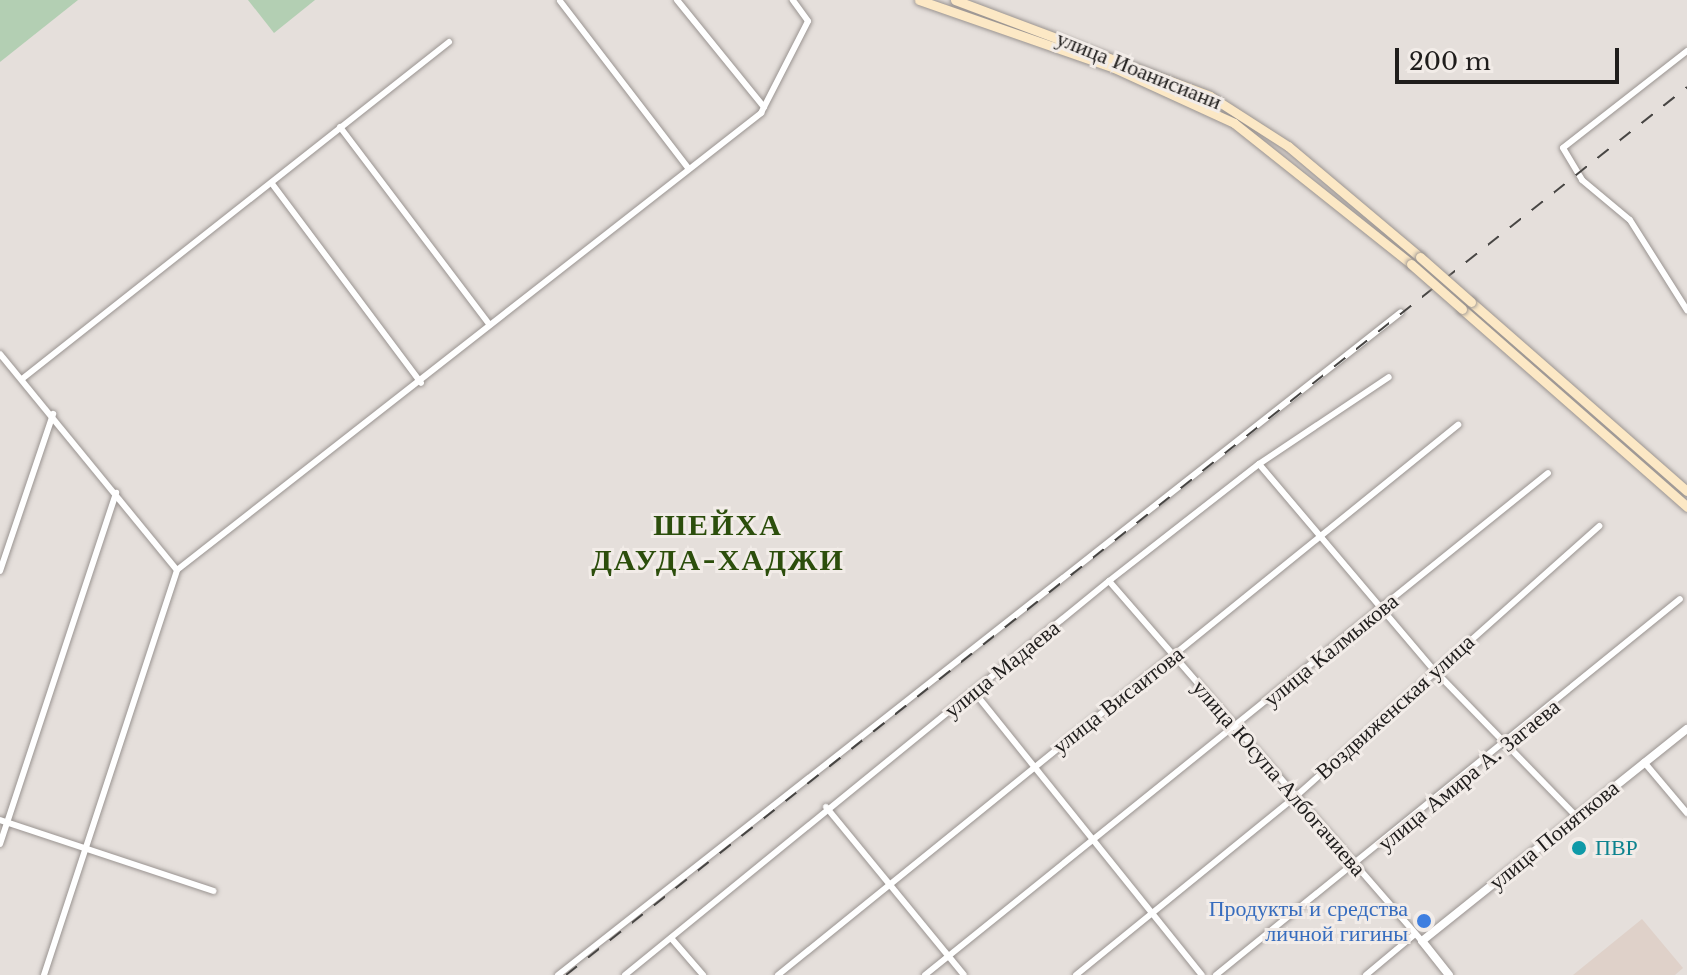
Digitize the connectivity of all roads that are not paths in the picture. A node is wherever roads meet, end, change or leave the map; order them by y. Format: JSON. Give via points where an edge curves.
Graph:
{"nodes":[{"id":1,"x":677,"y":0,"type":"edge"},
{"id":2,"x":793,"y":0,"type":"edge"},
{"id":3,"x":919,"y":0,"type":"edge"},
{"id":4,"x":955,"y":0,"type":"edge"},
{"id":5,"x":560,"y":1,"type":"edge"},
{"id":6,"x":449,"y":42,"type":"dead end"},
{"id":7,"x":1687,"y":51,"type":"edge"},
{"id":8,"x":764,"y":107,"type":"junction"},
{"id":9,"x":340,"y":127,"type":"junction"},
{"id":10,"x":688,"y":168,"type":"junction"},
{"id":11,"x":273,"y":185,"type":"junction"},
{"id":12,"x":1416,"y":261,"type":"junction"},
{"id":13,"x":1467,"y":305,"type":"junction"},
{"id":14,"x":1687,"y":310,"type":"edge"},
{"id":15,"x":1401,"y":312,"type":"dead end"},
{"id":16,"x":490,"y":325,"type":"junction"},
{"id":17,"x":0,"y":354,"type":"edge"},
{"id":18,"x":1389,"y":377,"type":"dead end"},
{"id":19,"x":22,"y":379,"type":"junction"},
{"id":20,"x":421,"y":383,"type":"junction"},
{"id":21,"x":53,"y":414,"type":"junction"},
{"id":22,"x":1458,"y":425,"type":"dead end"},
{"id":23,"x":1259,"y":464,"type":"junction"},
{"id":24,"x":1548,"y":473,"type":"dead end"},
{"id":25,"x":1687,"y":491,"type":"edge"},
{"id":26,"x":116,"y":493,"type":"junction"},
{"id":27,"x":1687,"y":507,"type":"edge"},
{"id":28,"x":1599,"y":526,"type":"dead end"},
{"id":29,"x":1325,"y":535,"type":"junction"},
{"id":30,"x":177,"y":570,"type":"junction"},
{"id":31,"x":0,"y":571,"type":"edge"},
{"id":32,"x":1109,"y":581,"type":"junction"},
{"id":33,"x":1680,"y":599,"type":"dead end"},
{"id":34,"x":1383,"y":608,"type":"junction"},
{"id":35,"x":1174,"y":656,"type":"junction"},
{"id":36,"x":1434,"y":670,"type":"junction"},
{"id":37,"x":975,"y":693,"type":"junction"},
{"id":38,"x":1235,"y":726,"type":"junction"},
{"id":39,"x":1687,"y":729,"type":"edge"},
{"id":40,"x":1507,"y":745,"type":"junction"},
{"id":41,"x":1644,"y":762,"type":"junction"},
{"id":42,"x":1035,"y":765,"type":"junction"},
{"id":43,"x":1294,"y":798,"type":"junction"},
{"id":44,"x":826,"y":807,"type":"junction"},
{"id":45,"x":1687,"y":813,"type":"edge"},
{"id":46,"x":1577,"y":817,"type":"junction"},
{"id":47,"x":4,"y":822,"type":"edge"},
{"id":48,"x":1090,"y":839,"type":"junction"},
{"id":49,"x":0,"y":844,"type":"edge"},
{"id":50,"x":86,"y":848,"type":"junction"},
{"id":51,"x":1356,"y":867,"type":"junction"},
{"id":52,"x":890,"y":884,"type":"junction"},
{"id":53,"x":214,"y":891,"type":"dead end"},
{"id":54,"x":1152,"y":915,"type":"junction"},
{"id":55,"x":671,"y":938,"type":"junction"},
{"id":56,"x":1418,"y":938,"type":"junction"},
{"id":57,"x":948,"y":955,"type":"junction"},
{"id":58,"x":44,"y":975,"type":"edge"},
{"id":59,"x":558,"y":975,"type":"edge"},
{"id":60,"x":625,"y":975,"type":"edge"},
{"id":61,"x":703,"y":975,"type":"edge"},
{"id":62,"x":778,"y":975,"type":"edge"},
{"id":63,"x":925,"y":975,"type":"edge"},
{"id":64,"x":964,"y":975,"type":"edge"},
{"id":65,"x":1076,"y":975,"type":"edge"},
{"id":66,"x":1202,"y":975,"type":"edge"},
{"id":67,"x":1216,"y":975,"type":"edge"},
{"id":68,"x":1366,"y":975,"type":"edge"},
{"id":69,"x":1449,"y":975,"type":"edge"}],
"edges":[{"from":1,"to":8,"type":"street"},
{"from":2,"to":8,"type":"street","via":[[808,21]]},
{"from":3,"to":12,"type":"main road","via":[[1114,68],[1234,123]]},
{"from":4,"to":12,"type":"main road","name":"улица Иоанисиани","via":[[1150,69],[1231,107]]},
{"from":5,"to":10,"type":"street"},
{"from":6,"to":9,"type":"street"},
{"from":7,"to":14,"type":"street","via":[[1563,148],[1582,180],[1630,220]]},
{"from":8,"to":10,"type":"street"},
{"from":9,"to":11,"type":"street"},
{"from":9,"to":16,"type":"street"},
{"from":10,"to":16,"type":"street"},
{"from":11,"to":19,"type":"street"},
{"from":11,"to":20,"type":"street"},
{"from":12,"to":13,"type":"main road","bridge":true},
{"from":13,"to":25,"type":"main road"},
{"from":13,"to":27,"type":"main road"},
{"from":15,"to":59,"type":"street"},
{"from":16,"to":20,"type":"street"},
{"from":17,"to":19,"type":"street"},
{"from":18,"to":23,"type":"street","name":"улица Мадаева"},
{"from":19,"to":21,"type":"street"},
{"from":20,"to":30,"type":"street"},
{"from":21,"to":26,"type":"street"},
{"from":21,"to":31,"type":"street"},
{"from":22,"to":29,"type":"street","name":"улица Висаитова"},
{"from":23,"to":29,"type":"street"},
{"from":23,"to":32,"type":"street","name":"улица Мадаева"},
{"from":24,"to":34,"type":"street","name":"улица Калмыкова"},
{"from":26,"to":30,"type":"street"},
{"from":26,"to":47,"type":"street"},
{"from":28,"to":36,"type":"street","name":"Воздвиженская улица"},
{"from":29,"to":34,"type":"street"},
{"from":29,"to":35,"type":"street","name":"улица Висаитова"},
{"from":30,"to":50,"type":"street"},
{"from":32,"to":35,"type":"street","name":"улица Юсупа Албогачиева"},
{"from":32,"to":37,"type":"street","name":"улица Мадаева"},
{"from":33,"to":40,"type":"street","name":"улица Амира А. Загаева"},
{"from":34,"to":36,"type":"street"},
{"from":34,"to":38,"type":"street","name":"улица Калмыкова"},
{"from":35,"to":38,"type":"street","name":"улица Юсупа Албогачиева"},
{"from":35,"to":42,"type":"street","name":"улица Висаитова"},
{"from":36,"to":40,"type":"street"},
{"from":36,"to":43,"type":"street","name":"Воздвиженская улица"},
{"from":37,"to":42,"type":"street"},
{"from":37,"to":44,"type":"street","name":"улица Мадаева"},
{"from":38,"to":43,"type":"street","name":"улица Юсупа Албогачиева"},
{"from":38,"to":48,"type":"street","name":"улица Калмыкова"},
{"from":39,"to":41,"type":"street","name":"улица Поняткова"},
{"from":40,"to":46,"type":"street"},
{"from":40,"to":51,"type":"street","name":"улица Амира А. Загаева"},
{"from":41,"to":45,"type":"street"},
{"from":41,"to":46,"type":"street","name":"улица Поняткова"},
{"from":42,"to":48,"type":"street"},
{"from":42,"to":52,"type":"street","name":"улица Висаитова"},
{"from":43,"to":51,"type":"street","name":"улица Юсупа Албогачиева"},
{"from":43,"to":54,"type":"street","name":"Воздвиженская улица"},
{"from":44,"to":52,"type":"street"},
{"from":44,"to":55,"type":"street","name":"улица Мадаева"},
{"from":46,"to":56,"type":"street","name":"улица Поняткова"},
{"from":47,"to":49,"type":"street"},
{"from":47,"to":50,"type":"street"},
{"from":48,"to":54,"type":"street"},
{"from":48,"to":57,"type":"street","name":"улица Калмыкова"},
{"from":50,"to":53,"type":"street"},
{"from":50,"to":58,"type":"street"},
{"from":51,"to":56,"type":"street","name":"улица Юсупа Албогачиева"},
{"from":51,"to":67,"type":"street","name":"улица Амира А. Загаева"},
{"from":52,"to":57,"type":"street"},
{"from":52,"to":62,"type":"street","name":"улица Висаитова"},
{"from":54,"to":65,"type":"street","name":"Воздвиженская улица"},
{"from":54,"to":66,"type":"street"},
{"from":55,"to":60,"type":"street","name":"улица Мадаева"},
{"from":55,"to":61,"type":"street"},
{"from":56,"to":68,"type":"street","name":"улица Поняткова"},
{"from":56,"to":69,"type":"street","name":"улица Юсупа Албогачиева"},
{"from":57,"to":63,"type":"street","name":"улица Калмыкова"},
{"from":57,"to":64,"type":"street"}]}
